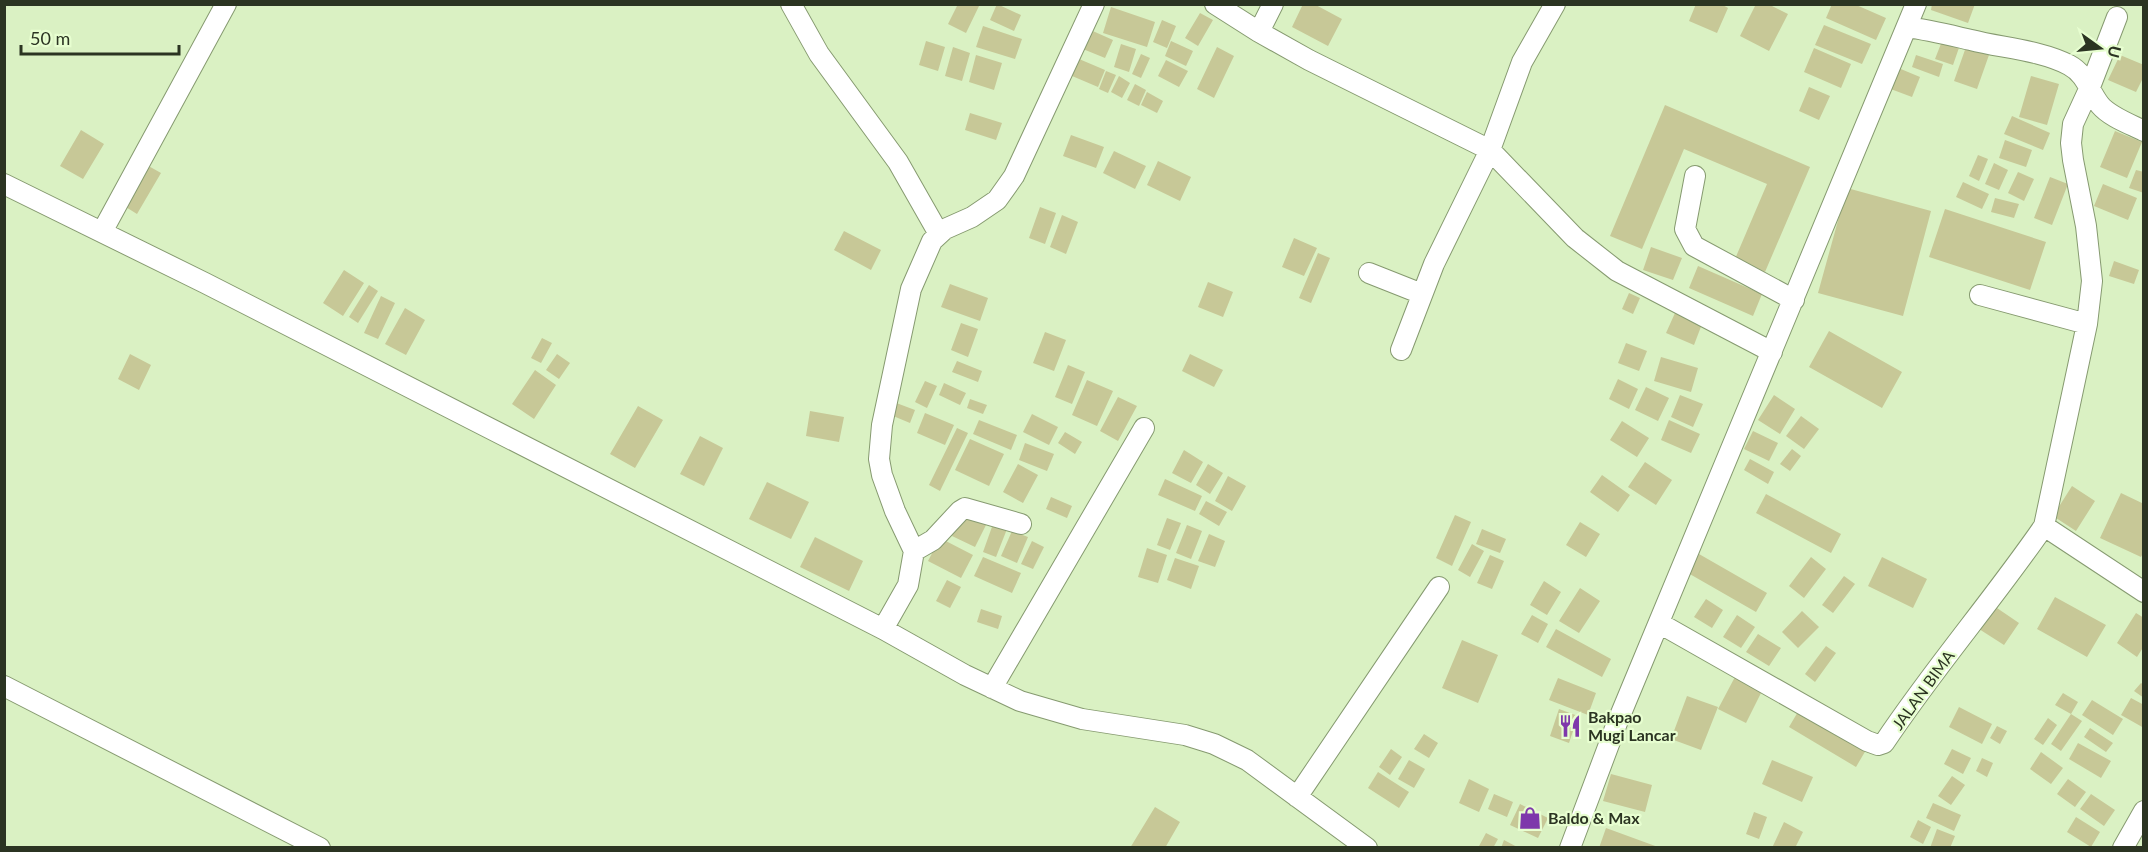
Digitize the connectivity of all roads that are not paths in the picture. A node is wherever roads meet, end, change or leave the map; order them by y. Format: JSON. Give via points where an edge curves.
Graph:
{"nodes":[{"id":1,"x":225,"y":4,"type":"edge"},
{"id":2,"x":791,"y":4,"type":"edge"},
{"id":3,"x":1094,"y":4,"type":"edge"},
{"id":4,"x":1215,"y":4,"type":"edge"},
{"id":5,"x":1273,"y":4,"type":"edge"},
{"id":6,"x":1555,"y":4,"type":"edge"},
{"id":7,"x":1916,"y":4,"type":"edge"},
{"id":8,"x":2117,"y":17,"type":"dead end"},
{"id":9,"x":1908,"y":27,"type":"junction"},
{"id":10,"x":1259,"y":32,"type":"junction"},
{"id":11,"x":2090,"y":87,"type":"junction"},
{"id":12,"x":2144,"y":131,"type":"edge"},
{"id":13,"x":1490,"y":150,"type":"junction"},
{"id":14,"x":1695,"y":176,"type":"dead end"},
{"id":15,"x":4,"y":184,"type":"edge"},
{"id":16,"x":102,"y":232,"type":"junction"},
{"id":17,"x":939,"y":234,"type":"junction"},
{"id":18,"x":1369,"y":273,"type":"dead end"},
{"id":19,"x":1422,"y":294,"type":"junction"},
{"id":20,"x":1980,"y":295,"type":"dead end"},
{"id":21,"x":1794,"y":300,"type":"junction"},
{"id":22,"x":2087,"y":324,"type":"junction"},
{"id":23,"x":1401,"y":350,"type":"dead end"},
{"id":24,"x":1772,"y":352,"type":"junction"},
{"id":25,"x":1144,"y":428,"type":"dead end"},
{"id":26,"x":1021,"y":524,"type":"dead end"},
{"id":27,"x":2044,"y":526,"type":"junction"},
{"id":28,"x":914,"y":551,"type":"junction"},
{"id":29,"x":1439,"y":587,"type":"dead end"},
{"id":30,"x":2144,"y":592,"type":"edge"},
{"id":31,"x":1659,"y":623,"type":"junction"},
{"id":32,"x":883,"y":629,"type":"junction"},
{"id":33,"x":4,"y":686,"type":"edge"},
{"id":34,"x":992,"y":688,"type":"junction"},
{"id":35,"x":1297,"y":797,"type":"junction"},
{"id":36,"x":2141,"y":820,"type":"edge"},
{"id":37,"x":320,"y":848,"type":"edge"},
{"id":38,"x":1367,"y":848,"type":"edge"},
{"id":39,"x":1570,"y":848,"type":"edge"},
{"id":40,"x":2123,"y":848,"type":"edge"}],
"edges":[{"from":1,"to":16,"type":"street"},
{"from":2,"to":17,"type":"street","via":[[819,54],[898,162]]},
{"from":3,"to":17,"type":"street","via":[[1014,176],[997,200]]},
{"from":4,"to":10,"type":"street"},
{"from":5,"to":10,"type":"street"},
{"from":6,"to":13,"type":"street","via":[[1522,62]]},
{"from":7,"to":9,"type":"street"},
{"from":8,"to":11,"type":"street"},
{"from":9,"to":11,"type":"street","via":[[2057,61],[2082,75]]},
{"from":9,"to":21,"type":"street"},
{"from":10,"to":13,"type":"street"},
{"from":11,"to":12,"type":"street","via":[[2109,113]]},
{"from":11,"to":22,"type":"street","via":[[2073,124],[2071,143],[2092,281]]},
{"from":13,"to":19,"type":"street"},
{"from":13,"to":24,"type":"street","via":[[1575,238],[1617,271]]},
{"from":14,"to":21,"type":"street","via":[[1685,229],[1694,246]]},
{"from":15,"to":16,"type":"street"},
{"from":16,"to":32,"type":"street"},
{"from":17,"to":28,"type":"street","via":[[932,241],[911,289],[882,425],[879,459],[895,511]]},
{"from":18,"to":19,"type":"street"},
{"from":19,"to":23,"type":"street"},
{"from":20,"to":22,"type":"street"},
{"from":21,"to":24,"type":"street"},
{"from":22,"to":27,"type":"street"},
{"from":24,"to":31,"type":"street"},
{"from":25,"to":34,"type":"street"},
{"from":26,"to":28,"type":"street","via":[[965,508],[933,540]]},
{"from":27,"to":30,"type":"street"},
{"from":27,"to":31,"type":"street","name":"JALAN BIMA","via":[[1882,744],[1867,741]]},
{"from":28,"to":32,"type":"street","via":[[908,585]]},
{"from":29,"to":35,"type":"street"},
{"from":31,"to":39,"type":"street"},
{"from":32,"to":34,"type":"street"},
{"from":33,"to":37,"type":"street"},
{"from":34,"to":35,"type":"street","via":[[1020,701],[1082,719],[1185,735],[1214,744],[1247,760]]},
{"from":35,"to":38,"type":"street"},
{"from":36,"to":40,"type":"street"}]}
